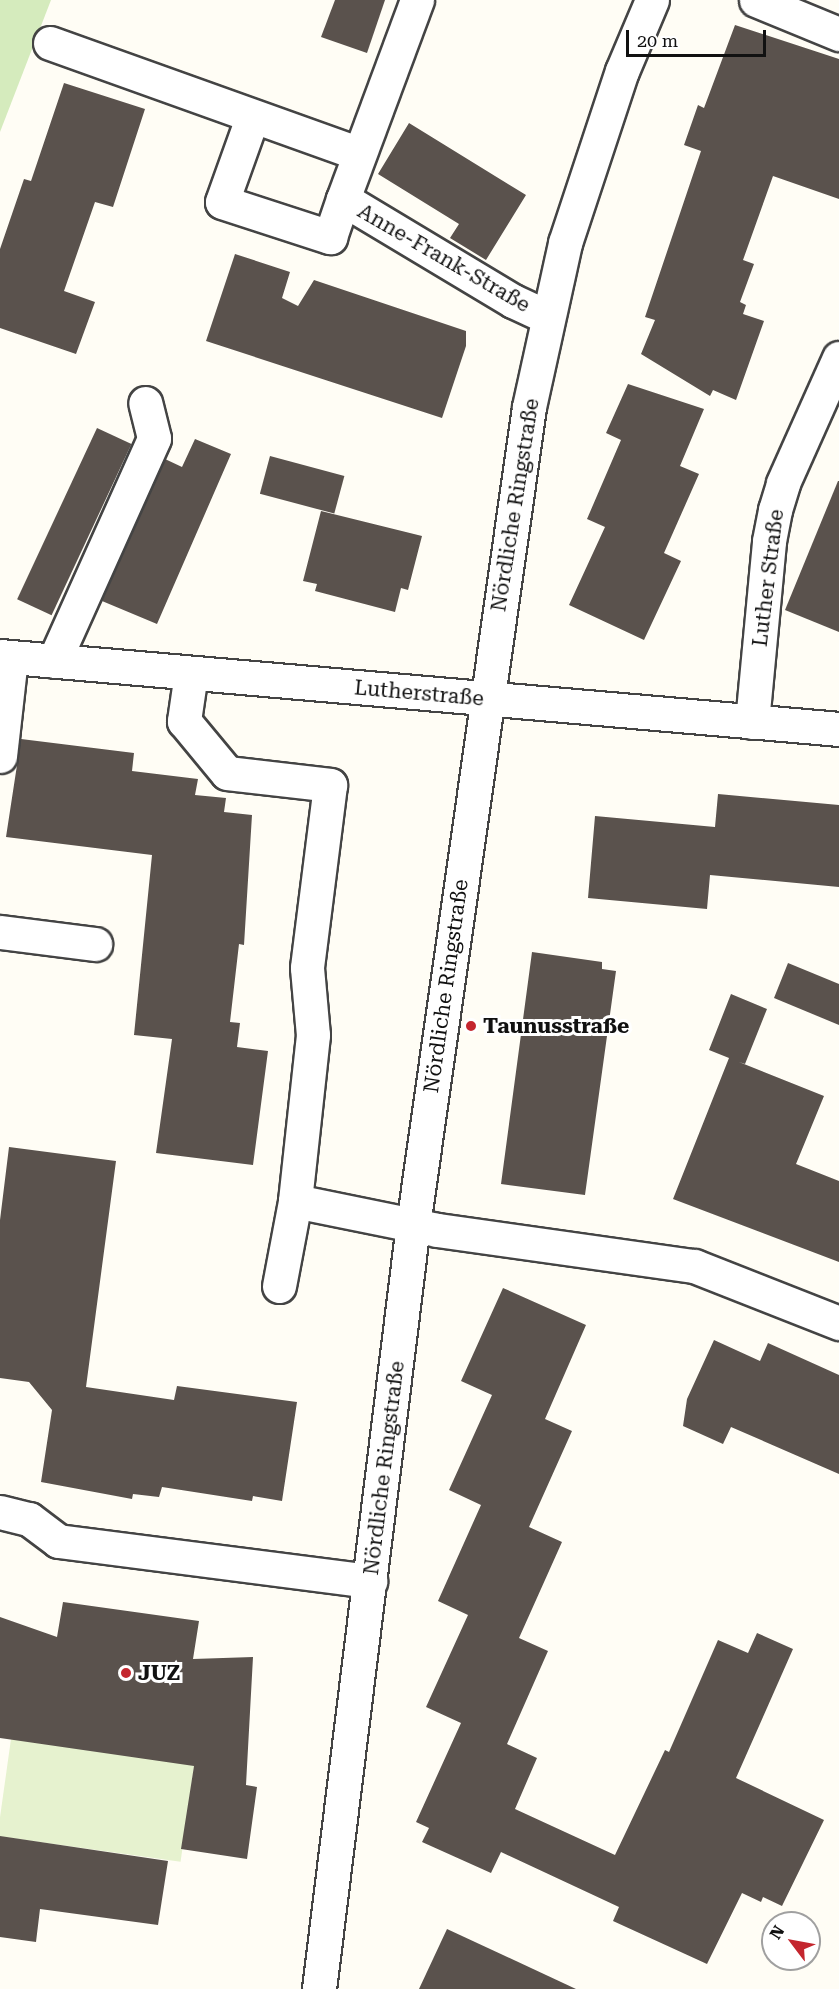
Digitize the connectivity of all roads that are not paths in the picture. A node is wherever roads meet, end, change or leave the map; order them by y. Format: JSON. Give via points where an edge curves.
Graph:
{"nodes":[{"id":1,"x":417,"y":0,"type":"edge"},
{"id":2,"x":652,"y":0,"type":"edge"},
{"id":3,"x":756,"y":0,"type":"edge"},
{"id":4,"x":839,"y":34,"type":"edge"},
{"id":5,"x":50,"y":43,"type":"dead end"},
{"id":6,"x":252,"y":118,"type":"junction"},
{"id":7,"x":358,"y":153,"type":"junction"},
{"id":8,"x":343,"y":199,"type":"junction"},
{"id":9,"x":547,"y":317,"type":"junction"},
{"id":10,"x":839,"y":358,"type":"edge"},
{"id":11,"x":145,"y":403,"type":"dead end"},
{"id":12,"x":5,"y":657,"type":"edge"},
{"id":13,"x":54,"y":661,"type":"junction"},
{"id":14,"x":191,"y":673,"type":"junction"},
{"id":15,"x":485,"y":698,"type":"junction"},
{"id":16,"x":752,"y":722,"type":"junction"},
{"id":17,"x":839,"y":729,"type":"edge"},
{"id":18,"x":0,"y":756,"type":"edge"},
{"id":19,"x":0,"y":932,"type":"edge"},
{"id":20,"x":95,"y":944,"type":"dead end"},
{"id":21,"x":295,"y":1201,"type":"junction"},
{"id":22,"x":413,"y":1225,"type":"junction"},
{"id":23,"x":279,"y":1286,"type":"dead end"},
{"id":24,"x":839,"y":1323,"type":"edge"},
{"id":25,"x":0,"y":1512,"type":"edge"},
{"id":26,"x":370,"y":1581,"type":"junction"},
{"id":27,"x":319,"y":1989,"type":"edge"}],
"edges":[{"from":1,"to":7,"type":"street","name":"Anne-Frank-Straße"},
{"from":2,"to":9,"type":"street","name":"Nördliche Ringstraße","via":[[588,171]]},
{"from":3,"to":4,"type":"street"},
{"from":5,"to":6,"type":"street"},
{"from":6,"to":7,"type":"street"},
{"from":6,"to":8,"type":"street","name":"Anne-Frank-Straße","via":[[222,202],[330,237]]},
{"from":7,"to":8,"type":"street","name":"Anne-Frank-Straße"},
{"from":8,"to":9,"type":"street","name":"Anne-Frank-Straße","via":[[513,301]]},
{"from":9,"to":15,"type":"street","name":"Nördliche Ringstraße","via":[[529,407]]},
{"from":10,"to":16,"type":"street","name":"Luther Straße","via":[[783,483],[769,541]]},
{"from":11,"to":13,"type":"street","via":[[154,438]]},
{"from":12,"to":13,"type":"street","name":"Lutherstraße"},
{"from":12,"to":18,"type":"street"},
{"from":13,"to":14,"type":"street","name":"Lutherstraße"},
{"from":14,"to":15,"type":"street","name":"Lutherstraße"},
{"from":14,"to":21,"type":"street","via":[[184,721],[227,773],[330,785],[307,968],[313,1035]]},
{"from":15,"to":16,"type":"street","name":"Lutherstraße"},
{"from":15,"to":22,"type":"street","name":"Nördliche Ringstraße"},
{"from":16,"to":17,"type":"street","name":"Lutherstraße"},
{"from":19,"to":20,"type":"street"},
{"from":21,"to":22,"type":"street"},
{"from":21,"to":23,"type":"street"},
{"from":22,"to":24,"type":"street","via":[[694,1266]]},
{"from":22,"to":26,"type":"street","name":"Nördliche Ringstraße"},
{"from":25,"to":26,"type":"street","via":[[29,1520],[58,1540]]},
{"from":26,"to":27,"type":"street","name":"Nördliche Ringstraße"}]}
